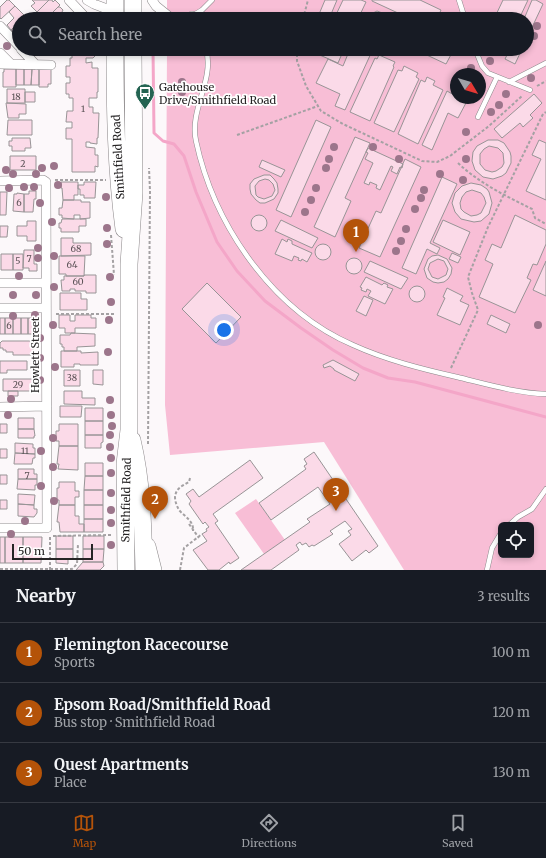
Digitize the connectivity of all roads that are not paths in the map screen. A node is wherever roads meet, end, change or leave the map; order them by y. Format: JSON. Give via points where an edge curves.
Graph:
{"nodes":[{"id":1,"x":69,"y":0,"type":"edge"},
{"id":2,"x":87,"y":0,"type":"edge"},
{"id":3,"x":127,"y":0,"type":"edge"},
{"id":4,"x":133,"y":0,"type":"edge"},
{"id":5,"x":152,"y":0,"type":"edge"},
{"id":6,"x":212,"y":0,"type":"edge"},
{"id":7,"x":459,"y":0,"type":"edge"},
{"id":8,"x":80,"y":12,"type":"edge"},
{"id":9,"x":111,"y":12,"type":"edge"},
{"id":10,"x":117,"y":12,"type":"edge"},
{"id":11,"x":133,"y":12,"type":"edge"},
{"id":12,"x":163,"y":12,"type":"edge"},
{"id":13,"x":199,"y":12,"type":"edge"},
{"id":14,"x":463,"y":12,"type":"edge"},
{"id":15,"x":0,"y":26,"type":"edge"},
{"id":16,"x":12,"y":39,"type":"edge"},
{"id":17,"x":0,"y":53,"type":"edge"},
{"id":18,"x":28,"y":56,"type":"edge"},
{"id":19,"x":113,"y":56,"type":"edge"},
{"id":20,"x":133,"y":56,"type":"edge"},
{"id":21,"x":207,"y":56,"type":"edge"},
{"id":22,"x":478,"y":56,"type":"edge"},
{"id":23,"x":546,"y":63,"type":"edge"},
{"id":24,"x":0,"y":64,"type":"edge"},
{"id":25,"x":11,"y":64,"type":"junction"},
{"id":26,"x":36,"y":64,"type":"junction"},
{"id":27,"x":51,"y":65,"type":"dead end"},
{"id":28,"x":497,"y":77,"type":"junction"},
{"id":29,"x":509,"y":82,"type":"junction"},
{"id":30,"x":530,"y":90,"type":"road end"},
{"id":31,"x":478,"y":117,"type":"dead end"},
{"id":32,"x":0,"y":181,"type":"edge"},
{"id":33,"x":129,"y":264,"type":"junction"},
{"id":34,"x":0,"y":283,"type":"edge"},
{"id":35,"x":46,"y":283,"type":"junction"},
{"id":36,"x":0,"y":308,"type":"edge"},
{"id":37,"x":46,"y":311,"type":"junction"},
{"id":38,"x":546,"y":394,"type":"edge"},
{"id":39,"x":0,"y":406,"type":"edge"},
{"id":40,"x":47,"y":406,"type":"junction"},
{"id":41,"x":129,"y":430,"type":"junction"},
{"id":42,"x":138,"y":480,"type":"junction"},
{"id":43,"x":546,"y":489,"type":"edge"},
{"id":44,"x":125,"y":505,"type":"junction"},
{"id":45,"x":142,"y":522,"type":"junction"},
{"id":46,"x":512,"y":522,"type":"edge"},
{"id":47,"x":0,"y":528,"type":"edge"},
{"id":48,"x":498,"y":538,"type":"edge"},
{"id":49,"x":126,"y":570,"type":"edge"},
{"id":50,"x":144,"y":570,"type":"edge"},
{"id":51,"x":154,"y":570,"type":"edge"},
{"id":52,"x":487,"y":570,"type":"edge"}],
"edges":[{"from":1,"to":8,"type":"street"},
{"from":2,"to":9,"type":"street"},
{"from":3,"to":10,"type":"highway"},
{"from":4,"to":11,"type":"highway"},
{"from":5,"to":12,"type":"street"},
{"from":6,"to":13,"type":"lane"},
{"from":7,"to":14,"type":"lane"},
{"from":15,"to":16,"type":"street"},
{"from":17,"to":25,"type":"street"},
{"from":18,"to":26,"type":"street"},
{"from":19,"to":33,"type":"highway","name":"Smithfield Road","via":[[120,194]]},
{"from":20,"to":33,"type":"highway","name":"Smithfield Road","via":[[134,193]]},
{"from":21,"to":38,"type":"lane","via":[[208,70],[196,116],[196,141],[206,177],[220,211],[250,262],[267,281],[292,305],[326,331],[352,345],[380,356],[448,375]]},
{"from":22,"to":28,"type":"lane","via":[[488,73]]},
{"from":23,"to":29,"type":"lane"},
{"from":24,"to":25,"type":"street"},
{"from":25,"to":26,"type":"street"},
{"from":26,"to":27,"type":"street"},
{"from":28,"to":29,"type":"lane"},
{"from":28,"to":31,"type":"lane"},
{"from":29,"to":30,"type":"lane"},
{"from":32,"to":35,"type":"street","name":"Howlett Street","via":[[45,181]]},
{"from":33,"to":41,"type":"highway","name":"Smithfield Road"},
{"from":34,"to":35,"type":"street"},
{"from":35,"to":37,"type":"street","name":"Howlett Street"},
{"from":36,"to":37,"type":"street"},
{"from":37,"to":40,"type":"street","name":"Howlett Street"},
{"from":39,"to":40,"type":"street"},
{"from":40,"to":47,"type":"street","name":"Howlett Street","via":[[49,532]]},
{"from":41,"to":42,"type":"highway","name":"Smithfield Road"},
{"from":41,"to":44,"type":"highway","name":"Smithfield Road","via":[[125,464]]},
{"from":42,"to":44,"type":"highway"},
{"from":42,"to":45,"type":"highway","name":"Smithfield Road"},
{"from":43,"to":46,"type":"lane","via":[[532,509]]},
{"from":44,"to":49,"type":"highway","name":"Smithfield Road"},
{"from":45,"to":50,"type":"highway","name":"Smithfield Road"},
{"from":45,"to":51,"type":"main road"},
{"from":48,"to":52,"type":"lane","via":[[492,548]]}]}
